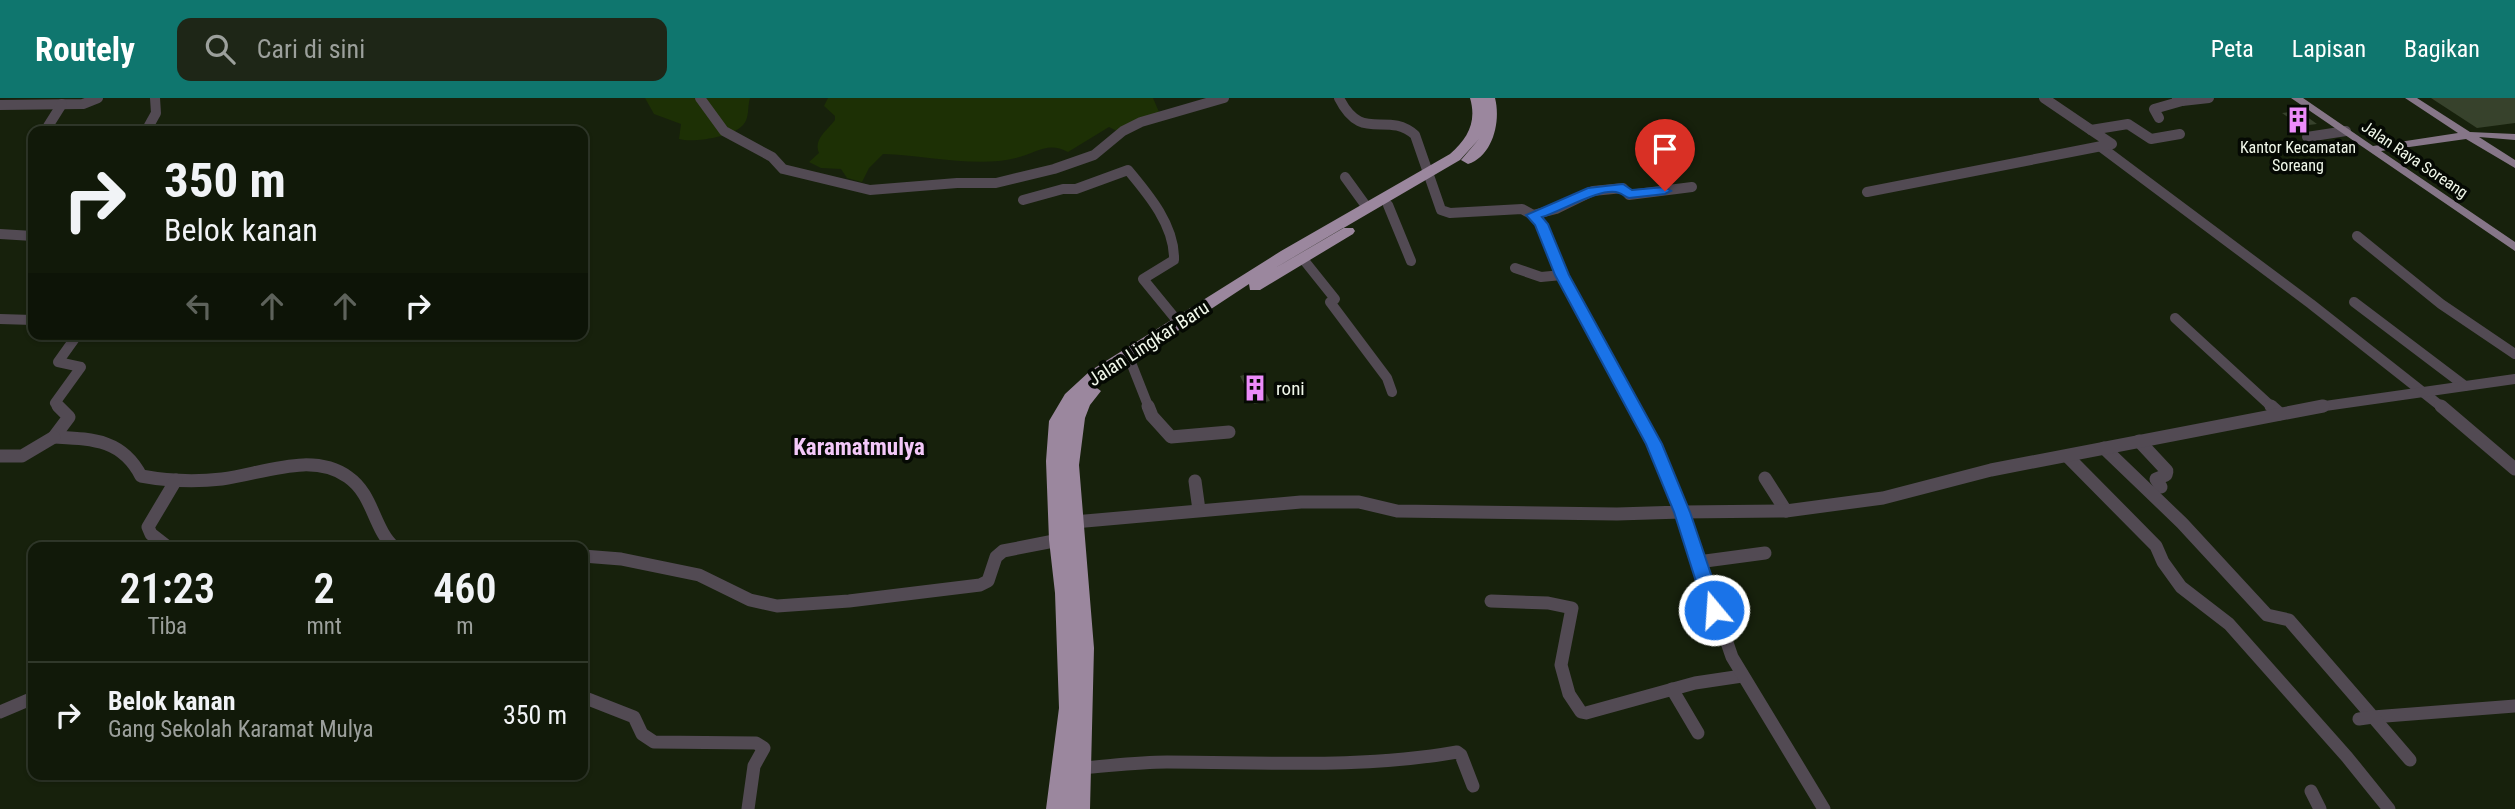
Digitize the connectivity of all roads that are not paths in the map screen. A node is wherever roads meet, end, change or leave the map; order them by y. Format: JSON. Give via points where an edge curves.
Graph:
{"nodes":[{"id":1,"x":98,"y":98,"type":"edge"},
{"id":2,"x":155,"y":98,"type":"edge"},
{"id":3,"x":700,"y":98,"type":"edge"},
{"id":4,"x":1224,"y":98,"type":"edge"},
{"id":5,"x":1339,"y":98,"type":"edge"},
{"id":6,"x":1476,"y":98,"type":"edge"},
{"id":7,"x":1489,"y":98,"type":"edge"},
{"id":8,"x":2044,"y":98,"type":"edge"},
{"id":9,"x":2209,"y":98,"type":"edge"},
{"id":10,"x":2296,"y":98,"type":"edge"},
{"id":11,"x":2410,"y":98,"type":"edge"},
{"id":12,"x":2179,"y":100,"type":"edge"},
{"id":13,"x":62,"y":104,"type":"junction"},
{"id":14,"x":0,"y":105,"type":"edge"},
{"id":15,"x":2159,"y":118,"type":"dead end"},
{"id":16,"x":48,"y":126,"type":"edge"},
{"id":17,"x":149,"y":126,"type":"edge"},
{"id":18,"x":2091,"y":130,"type":"junction"},
{"id":19,"x":2346,"y":131,"type":"junction"},
{"id":20,"x":2180,"y":134,"type":"dead end"},
{"id":21,"x":2469,"y":135,"type":"junction"},
{"id":22,"x":2307,"y":137,"type":"dead end"},
{"id":23,"x":2515,"y":137,"type":"edge"},
{"id":24,"x":2101,"y":147,"type":"junction"},
{"id":25,"x":2372,"y":149,"type":"junction"},
{"id":26,"x":2515,"y":165,"type":"edge"},
{"id":27,"x":1345,"y":177,"type":"dead end"},
{"id":28,"x":1429,"y":177,"type":"junction"},
{"id":29,"x":1692,"y":187,"type":"dead end"},
{"id":30,"x":1867,"y":192,"type":"dead end"},
{"id":31,"x":1023,"y":200,"type":"dead end"},
{"id":32,"x":1388,"y":205,"type":"junction"},
{"id":33,"x":1366,"y":206,"type":"junction"},
{"id":34,"x":1533,"y":215,"type":"junction"},
{"id":35,"x":0,"y":234,"type":"edge"},
{"id":36,"x":28,"y":235,"type":"edge"},
{"id":37,"x":2357,"y":236,"type":"dead end"},
{"id":38,"x":2515,"y":247,"type":"edge"},
{"id":39,"x":1303,"y":259,"type":"junction"},
{"id":40,"x":1411,"y":261,"type":"dead end"},
{"id":41,"x":1516,"y":268,"type":"dead end"},
{"id":42,"x":1562,"y":275,"type":"junction"},
{"id":43,"x":2354,"y":302,"type":"dead end"},
{"id":44,"x":2175,"y":318,"type":"dead end"},
{"id":45,"x":0,"y":319,"type":"edge"},
{"id":46,"x":28,"y":320,"type":"edge"},
{"id":47,"x":1179,"y":323,"type":"junction"},
{"id":48,"x":74,"y":340,"type":"edge"},
{"id":49,"x":2515,"y":354,"type":"edge"},
{"id":50,"x":1132,"y":365,"type":"junction"},
{"id":51,"x":2515,"y":379,"type":"edge"},
{"id":52,"x":2465,"y":386,"type":"junction"},
{"id":53,"x":1392,"y":392,"type":"dead end"},
{"id":54,"x":2424,"y":392,"type":"junction"},
{"id":55,"x":2280,"y":414,"type":"junction"},
{"id":56,"x":1229,"y":432,"type":"dead end"},
{"id":57,"x":54,"y":436,"type":"junction"},
{"id":58,"x":2139,"y":441,"type":"junction"},
{"id":59,"x":2104,"y":448,"type":"junction"},
{"id":60,"x":0,"y":456,"type":"edge"},
{"id":61,"x":2067,"y":456,"type":"junction"},
{"id":62,"x":2515,"y":469,"type":"edge"},
{"id":63,"x":1765,"y":478,"type":"dead end"},
{"id":64,"x":176,"y":480,"type":"junction"},
{"id":65,"x":1195,"y":481,"type":"dead end"},
{"id":66,"x":2161,"y":487,"type":"dead end"},
{"id":67,"x":1199,"y":510,"type":"junction"},
{"id":68,"x":1786,"y":511,"type":"junction"},
{"id":69,"x":1682,"y":512,"type":"junction"},
{"id":70,"x":1069,"y":533,"type":"junction"},
{"id":71,"x":161,"y":542,"type":"edge"},
{"id":72,"x":390,"y":542,"type":"edge"},
{"id":73,"x":1765,"y":553,"type":"dead end"},
{"id":74,"x":588,"y":556,"type":"edge"},
{"id":75,"x":1698,"y":562,"type":"junction"},
{"id":76,"x":1491,"y":601,"type":"dead end"},
{"id":77,"x":1742,"y":676,"type":"junction"},
{"id":78,"x":1672,"y":689,"type":"junction"},
{"id":79,"x":588,"y":699,"type":"edge"},
{"id":80,"x":28,"y":700,"type":"edge"},
{"id":81,"x":2515,"y":706,"type":"edge"},
{"id":82,"x":0,"y":712,"type":"edge"},
{"id":83,"x":2366,"y":718,"type":"junction"},
{"id":84,"x":1698,"y":733,"type":"dead end"},
{"id":85,"x":2410,"y":760,"type":"dead end"},
{"id":86,"x":1081,"y":768,"type":"junction"},
{"id":87,"x":1473,"y":786,"type":"dead end"},
{"id":88,"x":2311,"y":791,"type":"dead end"},
{"id":89,"x":748,"y":809,"type":"edge"},
{"id":90,"x":1057,"y":809,"type":"edge"},
{"id":91,"x":1079,"y":809,"type":"edge"},
{"id":92,"x":1824,"y":809,"type":"edge"},
{"id":93,"x":2320,"y":809,"type":"edge"},
{"id":94,"x":2389,"y":809,"type":"edge"}],
"edges":[{"from":1,"to":13,"type":"street"},
{"from":2,"to":17,"type":"street","via":[[156,113]]},
{"from":3,"to":4,"type":"street","via":[[724,131],[772,157],[783,169],[870,190],[996,183],[1040,172],[1087,158],[1141,122]]},
{"from":5,"to":28,"type":"street","via":[[1345,111],[1366,126],[1410,128]]},
{"from":6,"to":28,"type":"highway","name":"Jalan Lingkar Baru","via":[[1480,112],[1471,141]]},
{"from":7,"to":28,"type":"highway","name":"Jalan Lingkar Baru","via":[[1493,112],[1485,142],[1452,170]]},
{"from":8,"to":18,"type":"street"},
{"from":9,"to":12,"type":"street"},
{"from":10,"to":19,"type":"main road","name":"Jalan Raya Soreang"},
{"from":11,"to":21,"type":"main road"},
{"from":12,"to":15,"type":"street","via":[[2154,109]]},
{"from":13,"to":14,"type":"street"},
{"from":13,"to":16,"type":"street"},
{"from":18,"to":20,"type":"street","via":[[2128,124],[2151,139]]},
{"from":18,"to":24,"type":"street","via":[[2112,144]]},
{"from":19,"to":22,"type":"street"},
{"from":19,"to":25,"type":"main road","name":"Jalan Raya Soreang"},
{"from":21,"to":23,"type":"main road"},
{"from":21,"to":25,"type":"main road"},
{"from":21,"to":26,"type":"main road"},
{"from":24,"to":30,"type":"street"},
{"from":24,"to":54,"type":"street","via":[[2287,283]]},
{"from":25,"to":38,"type":"main road","name":"Jalan Raya Soreang"},
{"from":27,"to":33,"type":"street"},
{"from":28,"to":32,"type":"highway","name":"Jalan Lingkar Baru"},
{"from":28,"to":33,"type":"highway","name":"Jalan Lingkar Baru"},
{"from":28,"to":34,"type":"street","via":[[1438,207],[1446,212],[1514,208]]},
{"from":29,"to":34,"type":"street","via":[[1629,195],[1623,188],[1593,191]]},
{"from":31,"to":47,"type":"street","via":[[1072,190],[1128,170],[1164,220],[1174,248],[1174,260],[1143,279]]},
{"from":32,"to":39,"type":"highway","name":"Jalan Lingkar Baru"},
{"from":32,"to":40,"type":"street"},
{"from":33,"to":47,"type":"highway","name":"Jalan Lingkar Baru"},
{"from":34,"to":42,"type":"street"},
{"from":35,"to":36,"type":"street"},
{"from":37,"to":49,"type":"street","via":[[2441,304]]},
{"from":39,"to":50,"type":"highway","name":"Jalan Lingkar Baru"},
{"from":39,"to":53,"type":"street","via":[[1335,299],[1330,302],[1387,378]]},
{"from":41,"to":42,"type":"street","via":[[1541,276]]},
{"from":42,"to":69,"type":"street","via":[[1654,444]]},
{"from":43,"to":52,"type":"street"},
{"from":44,"to":55,"type":"street"},
{"from":45,"to":46,"type":"street"},
{"from":47,"to":70,"type":"highway","name":"Jalan Lingkar Baru","via":[[1096,375],[1064,407],[1058,421],[1055,461]]},
{"from":48,"to":57,"type":"street","via":[[58,362],[80,367],[55,403],[69,417]]},
{"from":50,"to":56,"type":"street","via":[[1152,416],[1171,437]]},
{"from":50,"to":70,"type":"highway","name":"Jalan Lingkar Baru","via":[[1097,387],[1080,406],[1074,424]]},
{"from":51,"to":52,"type":"street"},
{"from":52,"to":54,"type":"street"},
{"from":54,"to":55,"type":"street"},
{"from":54,"to":62,"type":"street"},
{"from":55,"to":58,"type":"street"},
{"from":57,"to":60,"type":"street","via":[[24,457]]},
{"from":57,"to":64,"type":"street","via":[[107,445],[134,461],[141,476]]},
{"from":58,"to":59,"type":"street"},
{"from":58,"to":66,"type":"street","via":[[2167,471],[2156,479]]},
{"from":59,"to":61,"type":"street"},
{"from":59,"to":83,"type":"street","via":[[2267,615],[2290,620]]},
{"from":61,"to":68,"type":"street","via":[[1883,498]]},
{"from":61,"to":94,"type":"street","via":[[2156,546],[2181,587],[2229,624]]},
{"from":63,"to":68,"type":"street"},
{"from":64,"to":71,"type":"street","via":[[148,527]]},
{"from":64,"to":72,"type":"street","via":[[304,464],[338,469],[364,494]]},
{"from":65,"to":67,"type":"street"},
{"from":67,"to":69,"type":"street","via":[[1359,502],[1397,511]]},
{"from":67,"to":70,"type":"street"},
{"from":68,"to":69,"type":"street"},
{"from":69,"to":75,"type":"street"},
{"from":70,"to":74,"type":"street","via":[[1003,551],[996,557],[988,581],[980,585],[793,606],[761,604],[699,575]]},
{"from":70,"to":86,"type":"highway","name":"Jalan Lingkar Baru","via":[[1082,594]]},
{"from":70,"to":90,"type":"highway","name":"Jalan Lingkar Baru","via":[[1065,593],[1069,708]]},
{"from":73,"to":75,"type":"street"},
{"from":75,"to":77,"type":"street","via":[[1722,634]]},
{"from":76,"to":78,"type":"street","via":[[1572,608],[1561,667],[1567,693],[1581,712]]},
{"from":77,"to":78,"type":"street"},
{"from":77,"to":92,"type":"street"},
{"from":78,"to":84,"type":"street"},
{"from":79,"to":89,"type":"street","via":[[634,717],[642,734],[654,742],[756,743],[764,748],[754,766]]},
{"from":80,"to":82,"type":"street"},
{"from":81,"to":83,"type":"street"},
{"from":83,"to":85,"type":"street"},
{"from":86,"to":87,"type":"street","via":[[1164,762],[1413,760],[1457,752]]},
{"from":86,"to":91,"type":"highway","name":"Jalan Lingkar Baru"},
{"from":88,"to":93,"type":"street"}]}
